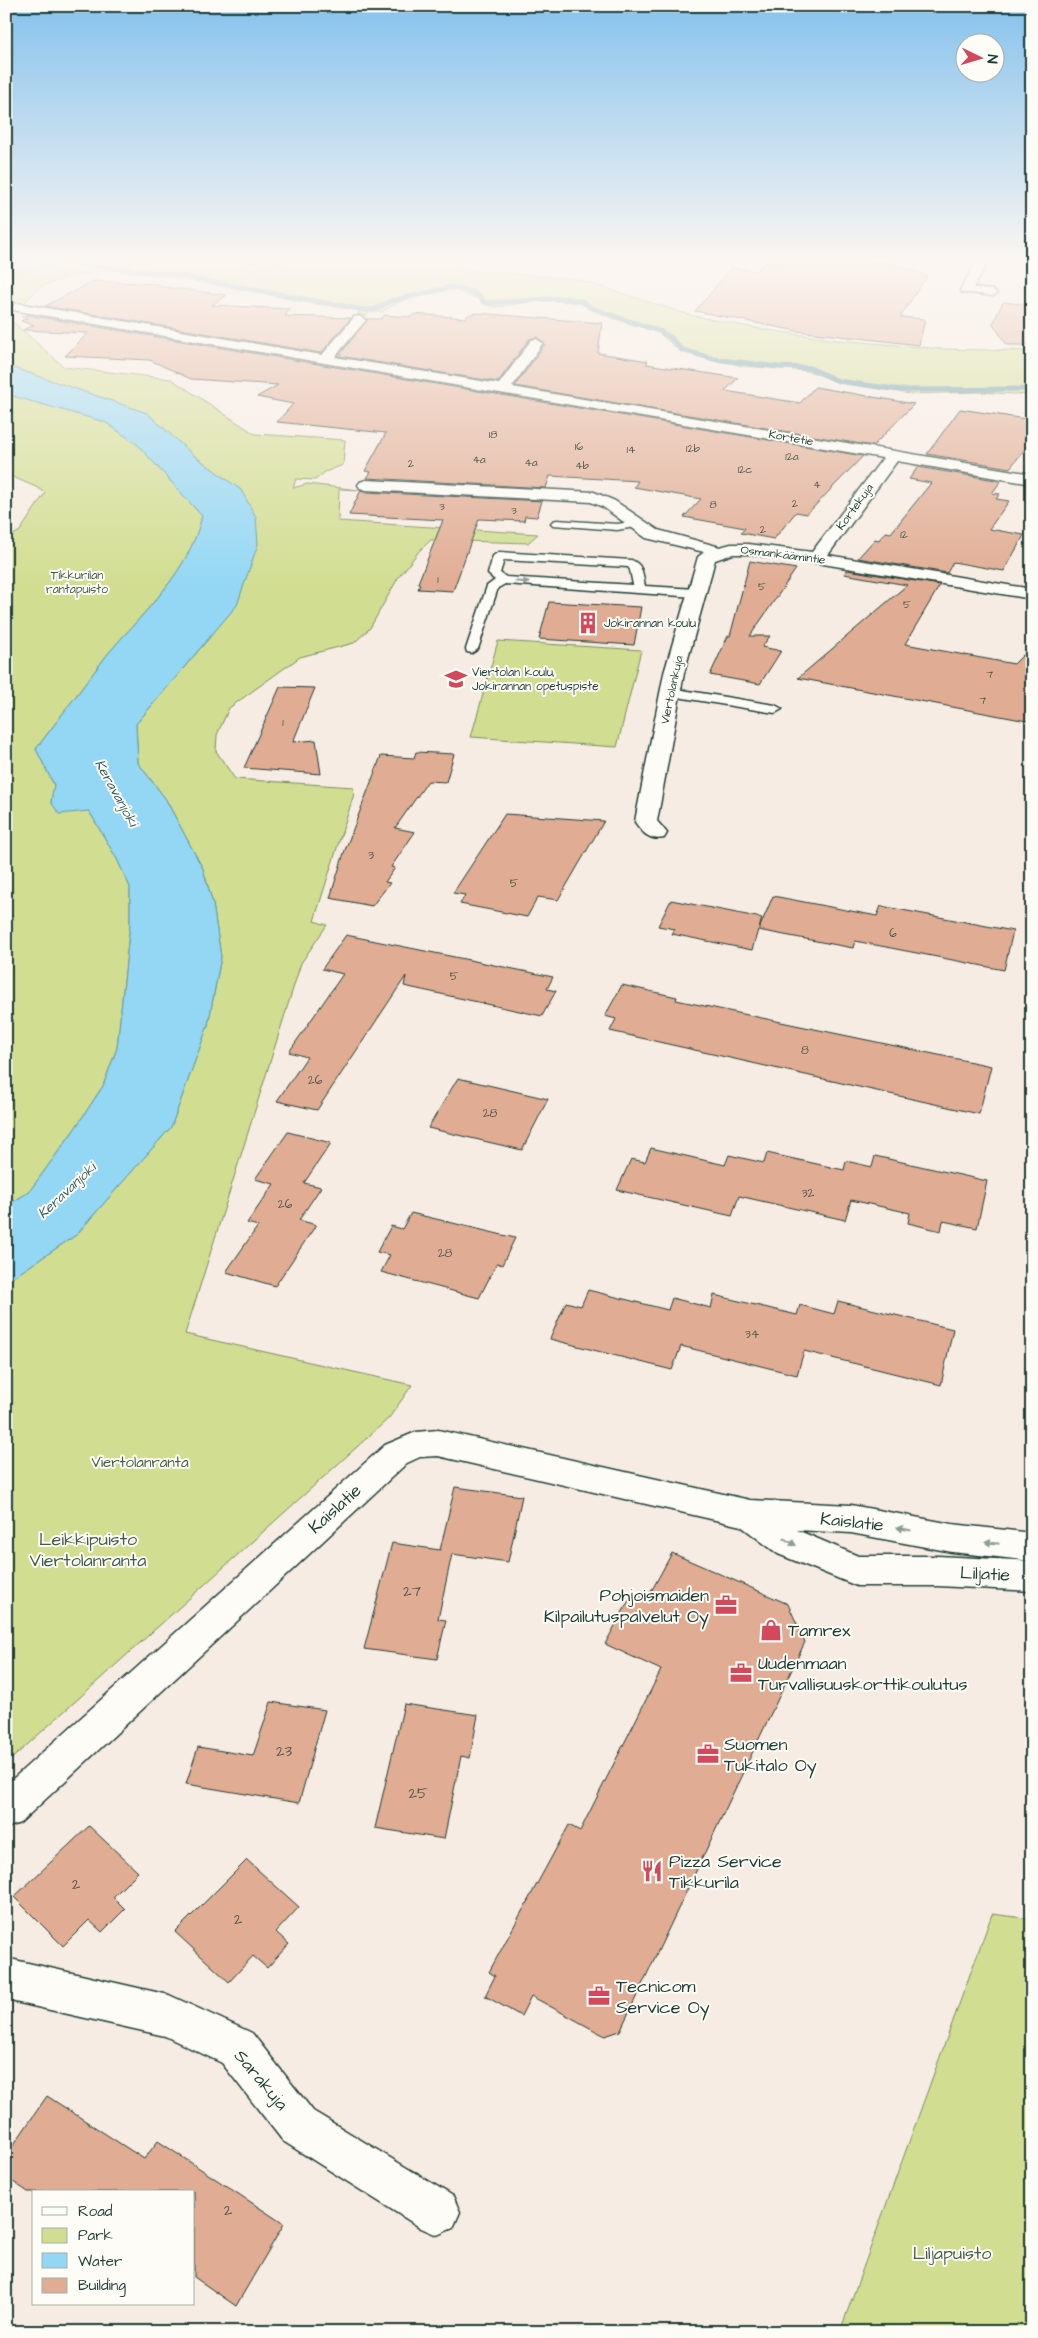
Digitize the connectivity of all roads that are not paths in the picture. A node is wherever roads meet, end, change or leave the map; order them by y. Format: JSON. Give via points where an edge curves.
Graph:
{"nodes":[{"id":1,"x":397,"y":371,"type":"edge"},
{"id":2,"x":516,"y":371,"type":"edge"},
{"id":3,"x":503,"y":389,"type":"junction"},
{"id":4,"x":892,"y":456,"type":"junction"},
{"id":5,"x":1032,"y":480,"type":"edge"},
{"id":6,"x":366,"y":485,"type":"dead end"},
{"id":7,"x":557,"y":523,"type":"dead end"},
{"id":8,"x":638,"y":524,"type":"junction"},
{"id":9,"x":717,"y":552,"type":"junction"},
{"id":10,"x":817,"y":558,"type":"junction"},
{"id":11,"x":503,"y":580,"type":"junction"},
{"id":12,"x":640,"y":589,"type":"junction"},
{"id":13,"x":696,"y":593,"type":"junction"},
{"id":14,"x":1032,"y":594,"type":"edge"},
{"id":15,"x":472,"y":649,"type":"dead end"},
{"id":16,"x":670,"y":692,"type":"junction"},
{"id":17,"x":775,"y":710,"type":"dead end"},
{"id":18,"x":656,"y":833,"type":"dead end"},
{"id":19,"x":750,"y":1514,"type":"junction"},
{"id":20,"x":952,"y":1538,"type":"joint"},
{"id":21,"x":1032,"y":1547,"type":"edge"},
{"id":22,"x":938,"y":1571,"type":"joint"},
{"id":23,"x":1032,"y":1576,"type":"edge"},
{"id":24,"x":6,"y":1810,"type":"edge"},
{"id":25,"x":6,"y":1979,"type":"edge"},
{"id":26,"x":437,"y":2212,"type":"dead end"}],
"edges":[{"from":1,"to":3,"type":"street","name":"Kortetie"},
{"from":2,"to":3,"type":"street"},
{"from":3,"to":4,"type":"street","name":"Kortetie"},
{"from":4,"to":5,"type":"street","name":"Kortetie"},
{"from":4,"to":10,"type":"street","name":"Kortekuja"},
{"from":6,"to":8,"type":"street","name":"Osmankäämintie","via":[[594,497]]},
{"from":7,"to":8,"type":"lane","via":[[617,527]]},
{"from":8,"to":9,"type":"street","name":"Osmankäämintie","via":[[652,534]]},
{"from":9,"to":10,"type":"street","name":"Osmankäämintie","via":[[748,549]]},
{"from":9,"to":13,"type":"street","name":"Viertolankuja","via":[[707,557]]},
{"from":10,"to":14,"type":"street","name":"Osmankäämintie"},
{"from":11,"to":12,"type":"lane","one_way":true},
{"from":11,"to":12,"type":"lane","via":[[494,574],[499,556],[631,564],[636,569]]},
{"from":11,"to":15,"type":"lane","via":[[493,586]]},
{"from":12,"to":13,"type":"lane"},
{"from":13,"to":16,"type":"street","name":"Viertolankuja"},
{"from":16,"to":17,"type":"lane"},
{"from":16,"to":18,"type":"street","name":"Viertolankuja","via":[[646,822]]},
{"from":20,"to":19,"type":"street","name":"Kaislatie","one_way":true,"via":[[851,1520]]},
{"from":19,"to":22,"type":"street","name":"Kaislatie","one_way":true,"via":[[790,1544],[857,1571]]},
{"from":19,"to":24,"type":"street","name":"Kaislatie","via":[[438,1443],[416,1445],[396,1454]]},
{"from":21,"to":20,"type":"street","name":"Liljatie","one_way":true},
{"from":22,"to":23,"type":"street","name":"Liljatie"},
{"from":25,"to":26,"type":"street","name":"Sarakuja","via":[[169,2016],[237,2048],[298,2126]]}]}
